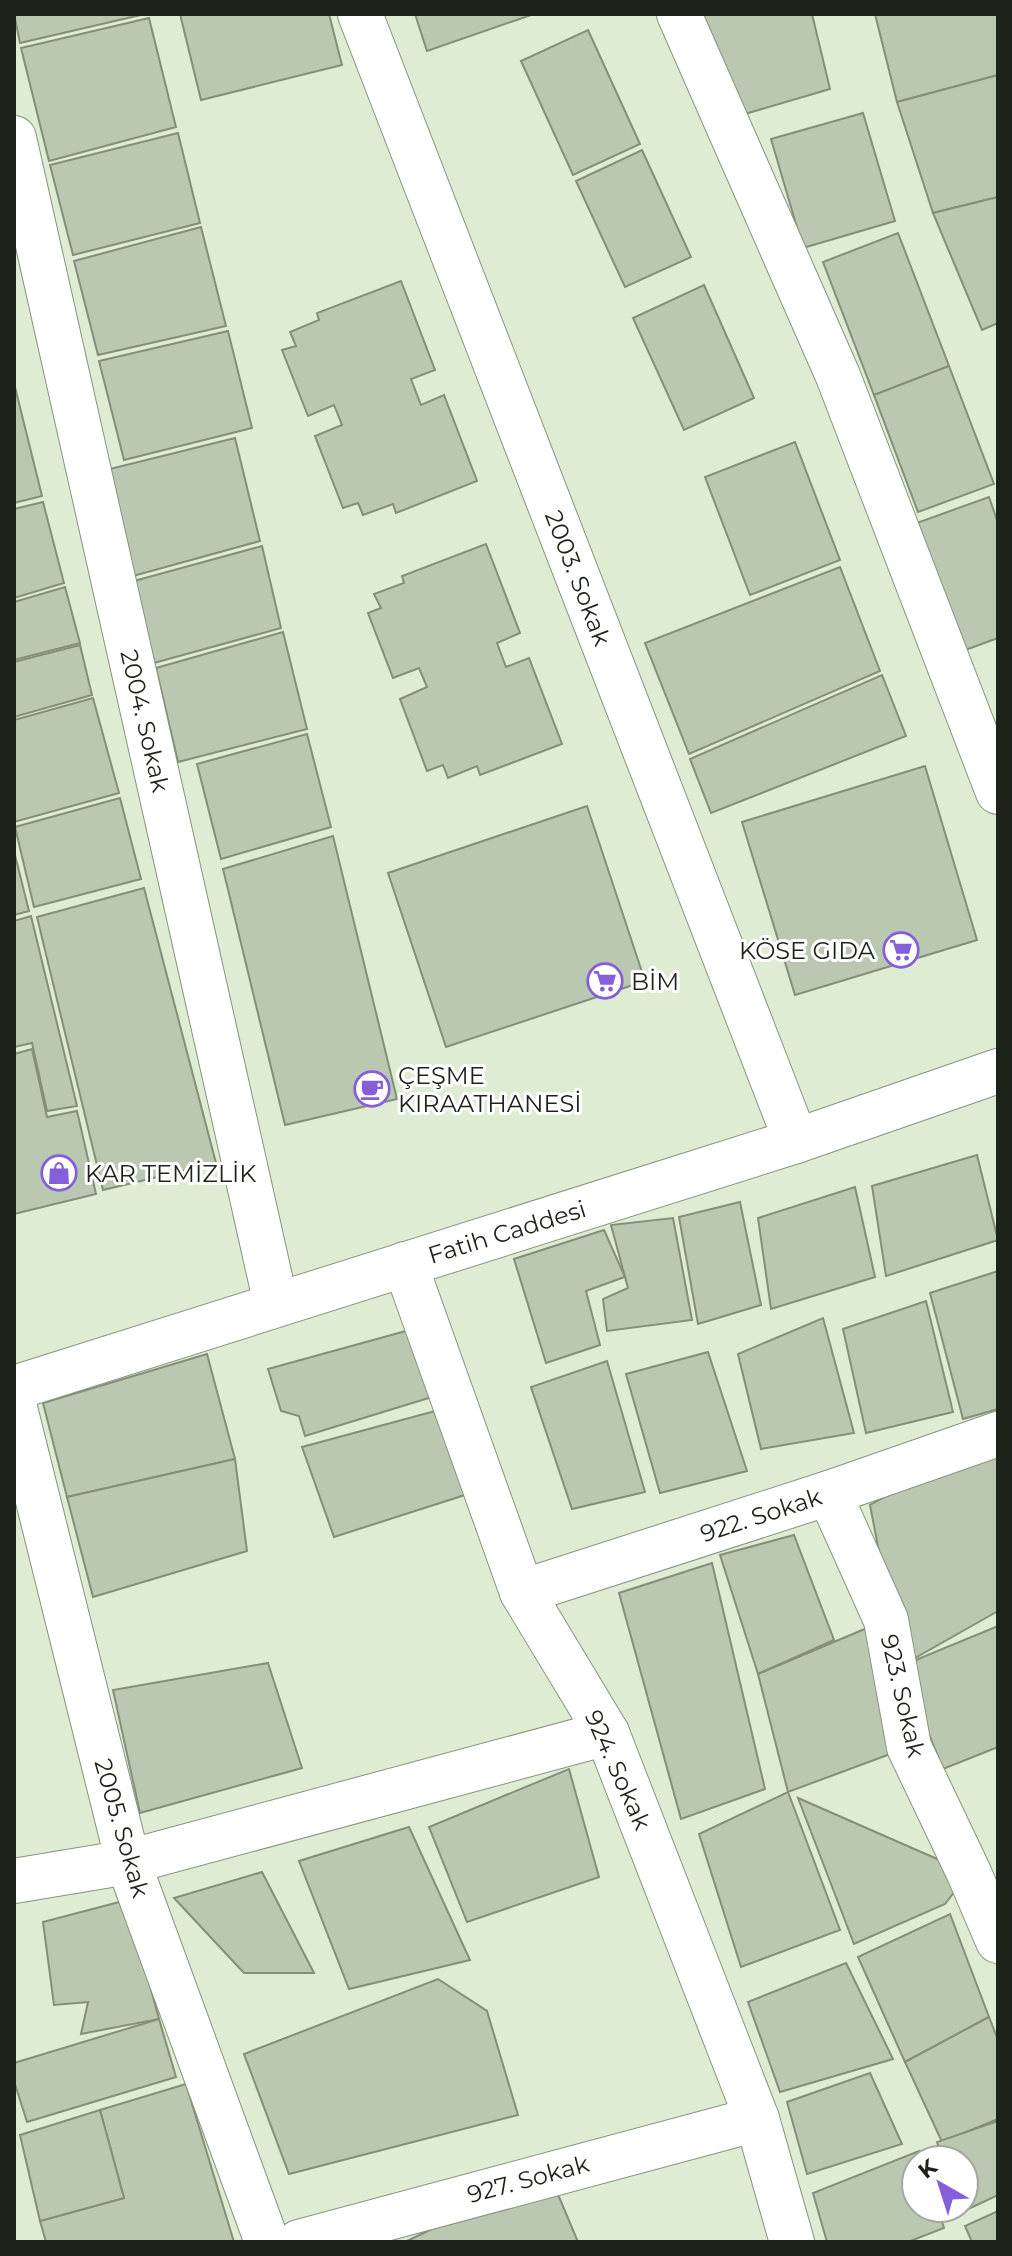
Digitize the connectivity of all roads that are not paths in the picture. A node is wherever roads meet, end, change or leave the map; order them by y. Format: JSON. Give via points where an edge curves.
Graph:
{"nodes":[{"id":1,"x":360,"y":14,"type":"edge"},
{"id":2,"x":679,"y":14,"type":"edge"},
{"id":3,"x":14,"y":138,"type":"edge"},
{"id":4,"x":998,"y":792,"type":"edge"},
{"id":5,"x":998,"y":1071,"type":"edge"},
{"id":6,"x":796,"y":1141,"type":"junction"},
{"id":7,"x":405,"y":1264,"type":"junction"},
{"id":8,"x":276,"y":1304,"type":"junction"},
{"id":9,"x":14,"y":1388,"type":"edge"},
{"id":10,"x":14,"y":1404,"type":"edge"},
{"id":11,"x":998,"y":1434,"type":"edge"},
{"id":12,"x":829,"y":1493,"type":"junction"},
{"id":13,"x":522,"y":1592,"type":"junction"},
{"id":14,"x":607,"y":1733,"type":"junction"},
{"id":15,"x":128,"y":1862,"type":"junction"},
{"id":16,"x":14,"y":1881,"type":"edge"},
{"id":17,"x":998,"y":1941,"type":"edge"},
{"id":18,"x":757,"y":2119,"type":"junction"},
{"id":19,"x":267,"y":2242,"type":"edge"},
{"id":20,"x":299,"y":2242,"type":"edge"},
{"id":21,"x":792,"y":2242,"type":"edge"}],
"edges":[{"from":1,"to":6,"type":"street","name":"2003. Sokak"},
{"from":2,"to":4,"type":"street","via":[[838,376]]},
{"from":3,"to":8,"type":"street","name":"2004. Sokak"},
{"from":5,"to":6,"type":"street","name":"Fatih Caddesi"},
{"from":6,"to":7,"type":"street","name":"Fatih Caddesi"},
{"from":7,"to":8,"type":"street","name":"Fatih Caddesi"},
{"from":7,"to":13,"type":"street","name":"924. Sokak"},
{"from":8,"to":9,"type":"street","name":"Fatih Caddesi"},
{"from":10,"to":15,"type":"street","name":"2005. Sokak"},
{"from":11,"to":12,"type":"street","name":"922. Sokak"},
{"from":12,"to":13,"type":"street","name":"922. Sokak"},
{"from":12,"to":17,"type":"street","name":"923. Sokak","via":[[886,1620],[909,1747]]},
{"from":13,"to":14,"type":"street","name":"924. Sokak"},
{"from":14,"to":15,"type":"street"},
{"from":14,"to":18,"type":"street","name":"924. Sokak"},
{"from":15,"to":16,"type":"street"},
{"from":15,"to":19,"type":"street","name":"2005. Sokak"},
{"from":18,"to":20,"type":"street","name":"927. Sokak"},
{"from":18,"to":21,"type":"street","name":"924. Sokak"}]}
